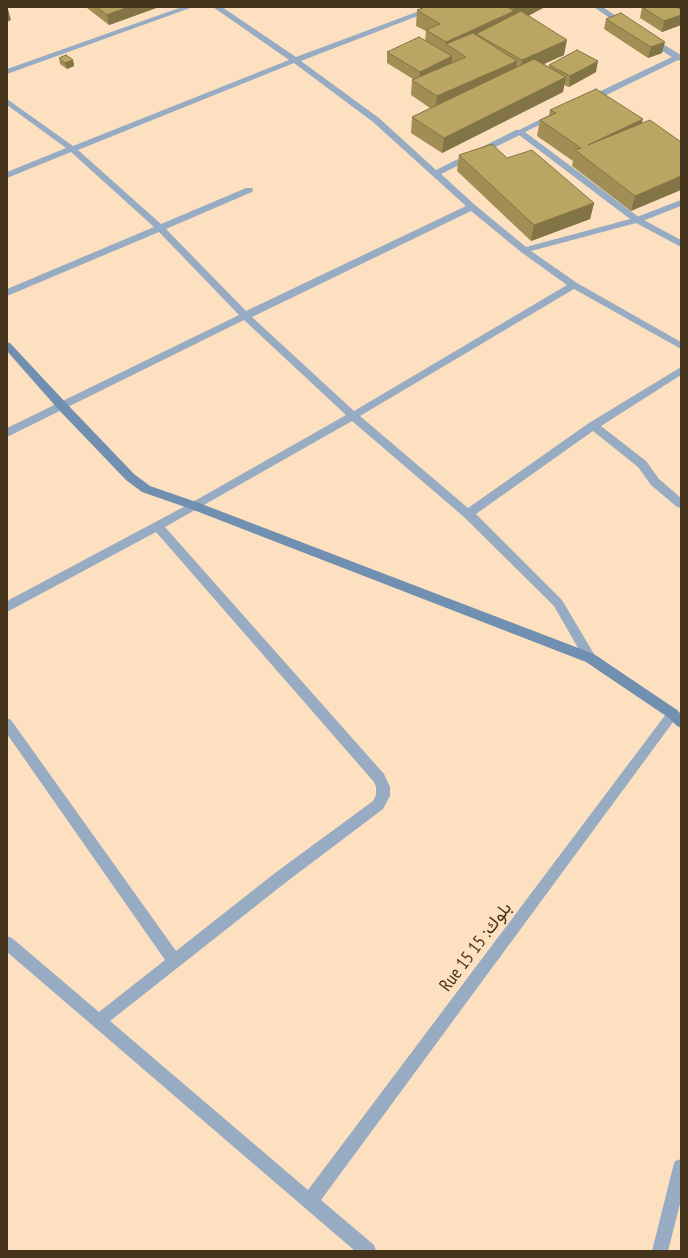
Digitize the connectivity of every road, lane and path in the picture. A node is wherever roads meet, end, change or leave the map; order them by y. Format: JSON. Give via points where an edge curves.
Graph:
{"nodes":[{"id":1,"x":189,"y":7,"type":"edge"},
{"id":2,"x":217,"y":7,"type":"edge"},
{"id":3,"x":437,"y":7,"type":"edge"},
{"id":4,"x":598,"y":7,"type":"edge"},
{"id":5,"x":631,"y":29,"type":"edge"},
{"id":6,"x":645,"y":37,"type":"edge"},
{"id":7,"x":680,"y":58,"type":"edge"},
{"id":8,"x":295,"y":60,"type":"junction"},
{"id":9,"x":7,"y":72,"type":"edge"},
{"id":10,"x":7,"y":101,"type":"edge"},
{"id":11,"x":584,"y":102,"type":"edge"},
{"id":12,"x":562,"y":112,"type":"edge"},
{"id":13,"x":519,"y":132,"type":"junction"},
{"id":14,"x":72,"y":149,"type":"junction"},
{"id":15,"x":434,"y":174,"type":"junction"},
{"id":16,"x":7,"y":175,"type":"edge"},
{"id":17,"x":249,"y":190,"type":"dead end"},
{"id":18,"x":681,"y":204,"type":"edge"},
{"id":19,"x":472,"y":207,"type":"junction"},
{"id":20,"x":638,"y":220,"type":"junction"},
{"id":21,"x":161,"y":229,"type":"junction"},
{"id":22,"x":681,"y":244,"type":"edge"},
{"id":23,"x":524,"y":250,"type":"junction"},
{"id":24,"x":574,"y":285,"type":"junction"},
{"id":25,"x":7,"y":293,"type":"edge"},
{"id":26,"x":245,"y":316,"type":"junction"},
{"id":27,"x":7,"y":345,"type":"edge"},
{"id":28,"x":681,"y":346,"type":"edge"},
{"id":29,"x":681,"y":370,"type":"edge"},
{"id":30,"x":62,"y":406,"type":"junction"},
{"id":31,"x":353,"y":416,"type":"junction"},
{"id":32,"x":593,"y":426,"type":"junction"},
{"id":33,"x":7,"y":433,"type":"edge"},
{"id":34,"x":681,"y":504,"type":"edge"},
{"id":35,"x":195,"y":506,"type":"junction"},
{"id":36,"x":468,"y":514,"type":"junction"},
{"id":37,"x":157,"y":526,"type":"junction"},
{"id":38,"x":7,"y":607,"type":"edge"},
{"id":39,"x":590,"y":658,"type":"junction"},
{"id":40,"x":677,"y":718,"type":"edge"},
{"id":41,"x":7,"y":724,"type":"edge"},
{"id":42,"x":7,"y":943,"type":"edge"},
{"id":43,"x":174,"y":961,"type":"junction"},
{"id":44,"x":99,"y":1021,"type":"junction"},
{"id":45,"x":681,"y":1167,"type":"edge"},
{"id":46,"x":310,"y":1201,"type":"junction"},
{"id":47,"x":368,"y":1251,"type":"edge"},
{"id":48,"x":660,"y":1251,"type":"edge"}],
"edges":[{"from":1,"to":9,"type":"street"},
{"from":2,"to":8,"type":"street"},
{"from":3,"to":8,"type":"street"},
{"from":4,"to":5,"type":"street"},
{"from":6,"to":7,"type":"street"},
{"from":7,"to":11,"type":"street","via":[[602,98]]},
{"from":8,"to":14,"type":"street"},
{"from":8,"to":15,"type":"street","via":[[376,120]]},
{"from":10,"to":14,"type":"street"},
{"from":12,"to":13,"type":"street"},
{"from":13,"to":15,"type":"street"},
{"from":13,"to":20,"type":"street"},
{"from":14,"to":16,"type":"street"},
{"from":14,"to":21,"type":"street"},
{"from":15,"to":19,"type":"street"},
{"from":17,"to":21,"type":"street"},
{"from":18,"to":20,"type":"street"},
{"from":19,"to":23,"type":"street"},
{"from":19,"to":26,"type":"street"},
{"from":20,"to":22,"type":"street"},
{"from":20,"to":23,"type":"street"},
{"from":21,"to":25,"type":"street"},
{"from":21,"to":26,"type":"street"},
{"from":23,"to":24,"type":"street"},
{"from":24,"to":28,"type":"street"},
{"from":24,"to":31,"type":"street"},
{"from":26,"to":30,"type":"street"},
{"from":26,"to":31,"type":"street"},
{"from":27,"to":30,"type":"street"},
{"from":29,"to":32,"type":"street"},
{"from":30,"to":33,"type":"street"},
{"from":30,"to":35,"type":"street","via":[[130,477],[146,489]]},
{"from":31,"to":35,"type":"street"},
{"from":31,"to":36,"type":"street"},
{"from":32,"to":34,"type":"street","via":[[642,464],[655,482]]},
{"from":32,"to":36,"type":"street"},
{"from":35,"to":37,"type":"street"},
{"from":35,"to":39,"type":"street"},
{"from":36,"to":39,"type":"street","via":[[558,603]]},
{"from":37,"to":38,"type":"street"},
{"from":37,"to":43,"type":"street","via":[[379,778],[383,787],[383,796],[378,805]]},
{"from":39,"to":40,"type":"street"},
{"from":40,"to":46,"type":"street","name":"Rue 15 بلوك: 15"},
{"from":41,"to":43,"type":"street"},
{"from":42,"to":44,"type":"street"},
{"from":43,"to":44,"type":"street"},
{"from":44,"to":46,"type":"street"},
{"from":45,"to":48,"type":"street"},
{"from":46,"to":47,"type":"street"}]}
